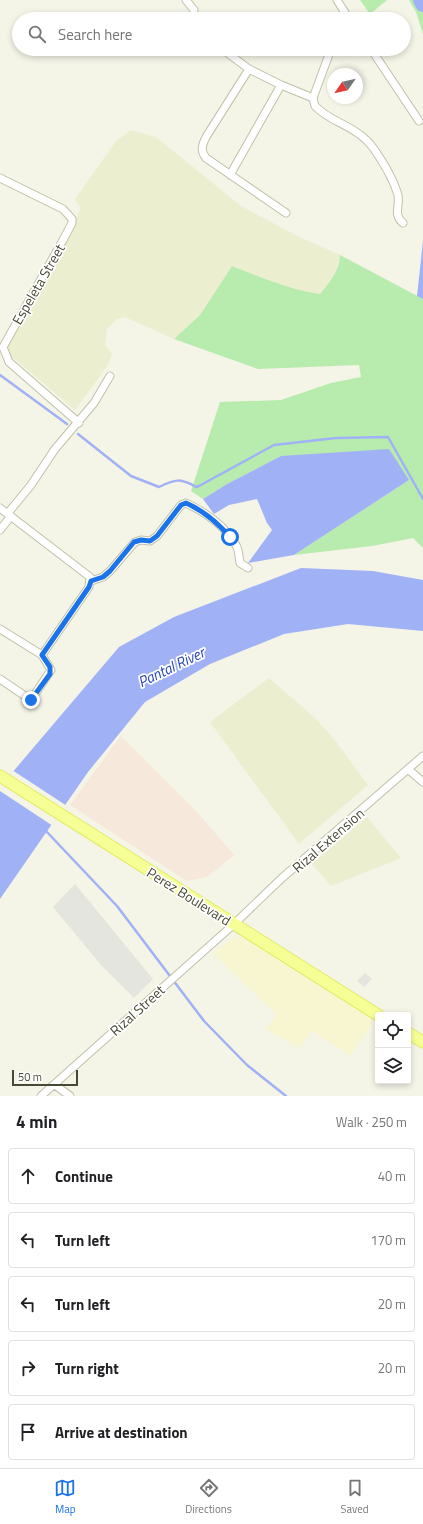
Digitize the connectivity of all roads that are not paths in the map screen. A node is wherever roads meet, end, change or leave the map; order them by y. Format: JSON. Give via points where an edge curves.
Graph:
{"nodes":[{"id":1,"x":186,"y":0,"type":"edge"},
{"id":2,"x":338,"y":0,"type":"edge"},
{"id":3,"x":194,"y":12,"type":"edge"},
{"id":4,"x":343,"y":12,"type":"edge"},
{"id":5,"x":231,"y":56,"type":"edge"},
{"id":6,"x":328,"y":56,"type":"edge"},
{"id":7,"x":376,"y":56,"type":"edge"},
{"id":8,"x":249,"y":69,"type":"junction"},
{"id":9,"x":281,"y":85,"type":"junction"},
{"id":10,"x":313,"y":98,"type":"junction"},
{"id":11,"x":419,"y":121,"type":"dead end"},
{"id":12,"x":230,"y":175,"type":"junction"},
{"id":13,"x":0,"y":178,"type":"edge"},
{"id":14,"x":286,"y":212,"type":"dead end"},
{"id":15,"x":403,"y":223,"type":"dead end"},
{"id":16,"x":110,"y":376,"type":"dead end"},
{"id":17,"x":79,"y":423,"type":"junction"},
{"id":18,"x":0,"y":508,"type":"edge"},
{"id":19,"x":9,"y":515,"type":"junction"},
{"id":20,"x":0,"y":530,"type":"edge"},
{"id":21,"x":248,"y":568,"type":"dead end"},
{"id":22,"x":91,"y":581,"type":"junction"},
{"id":23,"x":0,"y":629,"type":"edge"},
{"id":24,"x":42,"y":655,"type":"junction"},
{"id":25,"x":0,"y":679,"type":"edge"},
{"id":26,"x":423,"y":756,"type":"edge"},
{"id":27,"x":409,"y":770,"type":"junction"},
{"id":28,"x":0,"y":776,"type":"edge"},
{"id":29,"x":423,"y":782,"type":"edge"},
{"id":30,"x":233,"y":925,"type":"junction"},
{"id":31,"x":375,"y":1013,"type":"edge"},
{"id":32,"x":411,"y":1035,"type":"edge"},
{"id":33,"x":423,"y":1042,"type":"edge"},
{"id":34,"x":55,"y":1085,"type":"junction"},
{"id":35,"x":42,"y":1096,"type":"edge"},
{"id":36,"x":70,"y":1096,"type":"edge"}],
"edges":[{"from":1,"to":3,"type":"street"},
{"from":2,"to":4,"type":"street"},
{"from":5,"to":8,"type":"street"},
{"from":6,"to":10,"type":"street"},
{"from":7,"to":11,"type":"street"},
{"from":8,"to":9,"type":"street"},
{"from":8,"to":12,"type":"street","via":[[201,146],[203,155]]},
{"from":9,"to":10,"type":"street"},
{"from":9,"to":12,"type":"street"},
{"from":10,"to":15,"type":"street","via":[[318,110],[351,127],[374,149],[398,196],[397,214]]},
{"from":12,"to":14,"type":"street"},
{"from":13,"to":17,"type":"street","name":"Espeleta Street","via":[[63,209],[72,219],[3,347],[9,362]]},
{"from":16,"to":17,"type":"street"},
{"from":17,"to":19,"type":"street","via":[[55,448]]},
{"from":18,"to":19,"type":"street"},
{"from":19,"to":20,"type":"street"},
{"from":19,"to":22,"type":"street","via":[[87,573]]},
{"from":21,"to":22,"type":"street","via":[[240,563],[237,546],[217,522],[198,508],[186,503],[181,505],[157,536],[150,541],[134,542],[110,571],[103,577]]},
{"from":22,"to":24,"type":"street"},
{"from":23,"to":24,"type":"street"},
{"from":24,"to":25,"type":"street","via":[[50,667],[50,674],[31,700]]},
{"from":26,"to":27,"type":"street","name":"Rizal Extension"},
{"from":27,"to":29,"type":"street"},
{"from":27,"to":30,"type":"street","name":"Rizal Extension","via":[[282,878]]},
{"from":28,"to":30,"type":"main road","name":"Perez Boulevard"},
{"from":30,"to":31,"type":"main road","name":"Perez Boulevard"},
{"from":30,"to":34,"type":"street","name":"Rizal Street"},
{"from":32,"to":33,"type":"main road"},
{"from":34,"to":35,"type":"street","name":"Rizal Street"},
{"from":34,"to":36,"type":"street"}]}
